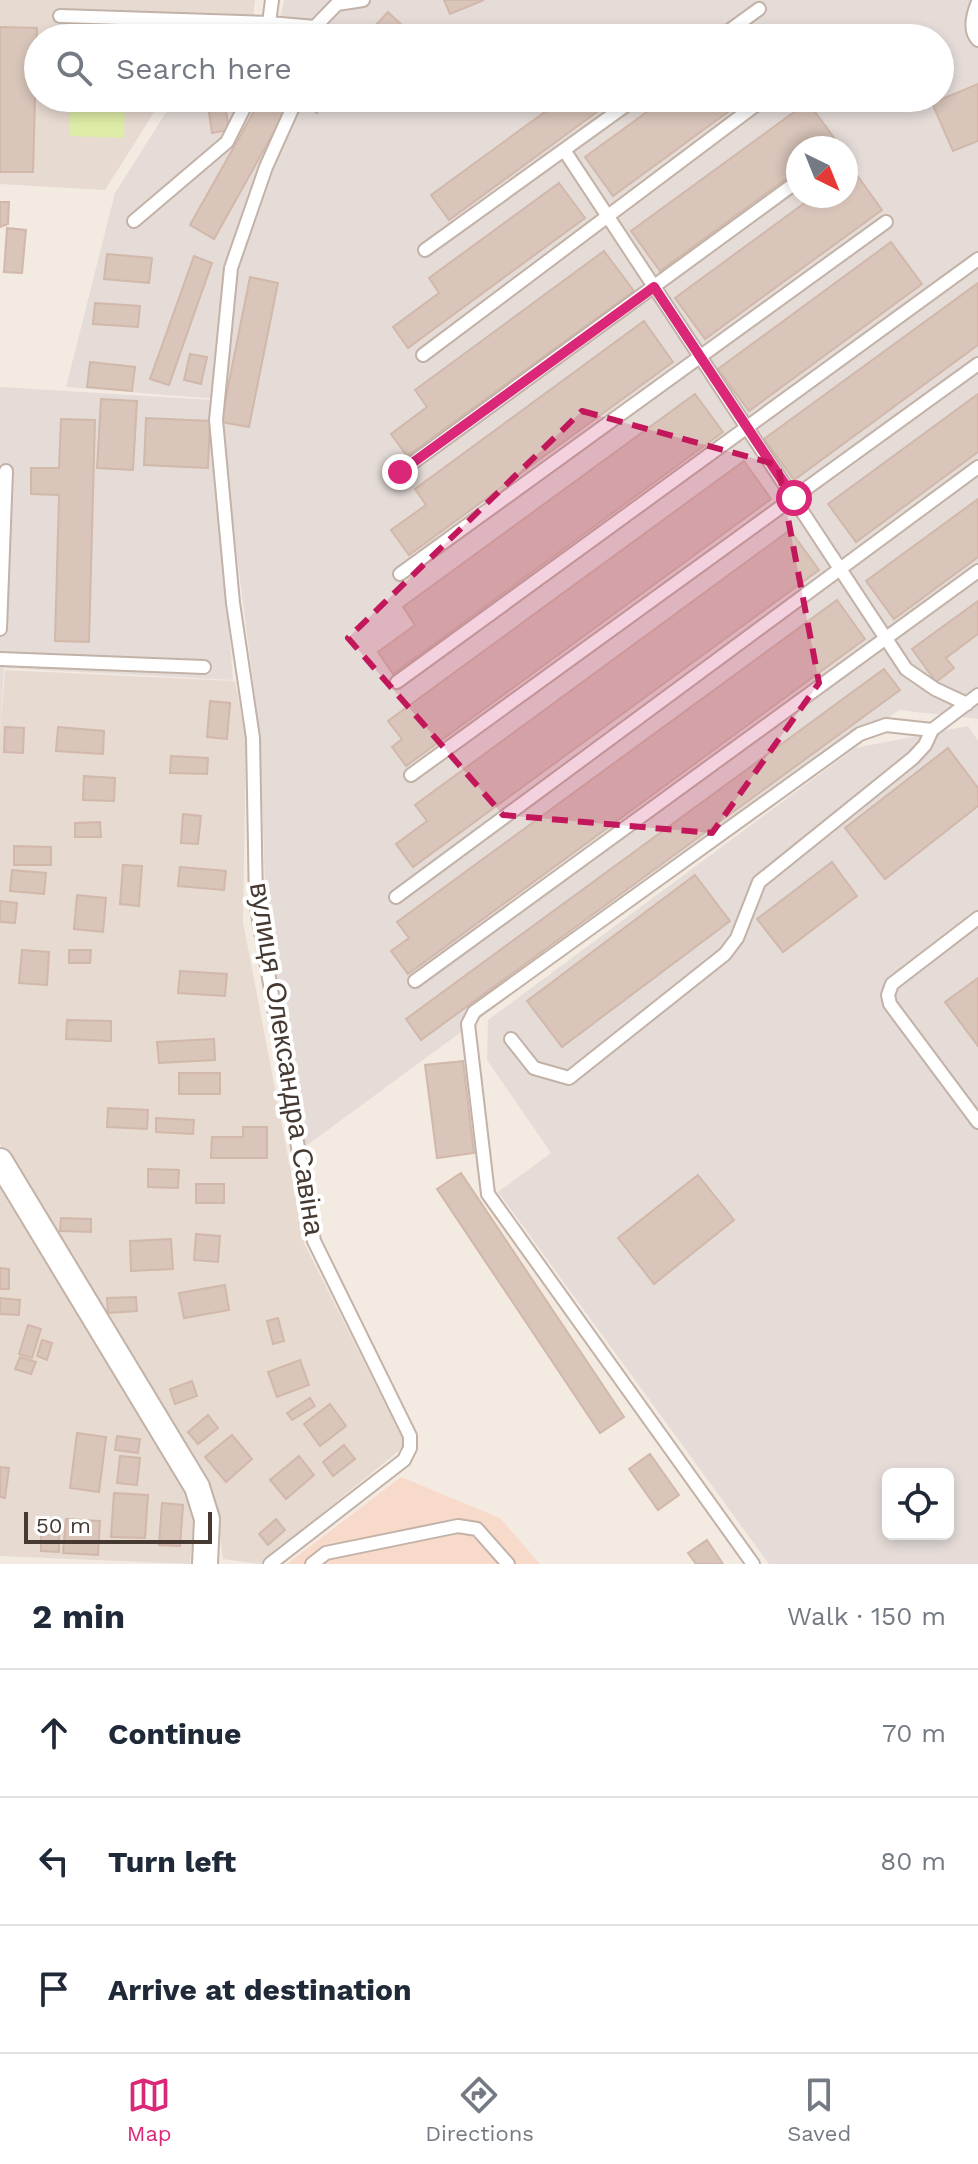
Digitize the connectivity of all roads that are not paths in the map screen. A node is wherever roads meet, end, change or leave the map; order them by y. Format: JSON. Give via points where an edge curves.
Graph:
{"nodes":[{"id":1,"x":272,"y":0,"type":"edge"},
{"id":2,"x":363,"y":0,"type":"edge"},
{"id":3,"x":978,"y":2,"type":"edge"},
{"id":4,"x":759,"y":9,"type":"dead end"},
{"id":5,"x":60,"y":16,"type":"dead end"},
{"id":6,"x":269,"y":23,"type":"junction"},
{"id":7,"x":274,"y":24,"type":"edge"},
{"id":8,"x":321,"y":24,"type":"edge"},
{"id":9,"x":738,"y":24,"type":"edge"},
{"id":10,"x":978,"y":40,"type":"edge"},
{"id":11,"x":242,"y":112,"type":"edge"},
{"id":12,"x":291,"y":112,"type":"edge"},
{"id":13,"x":617,"y":112,"type":"edge"},
{"id":14,"x":746,"y":112,"type":"edge"},
{"id":15,"x":564,"y":150,"type":"junction"},
{"id":16,"x":786,"y":190,"type":"edge"},
{"id":17,"x":607,"y":216,"type":"junction"},
{"id":18,"x":134,"y":221,"type":"dead end"},
{"id":19,"x":886,"y":222,"type":"dead end"},
{"id":20,"x":425,"y":250,"type":"dead end"},
{"id":21,"x":978,"y":259,"type":"edge"},
{"id":22,"x":654,"y":287,"type":"junction"},
{"id":23,"x":423,"y":355,"type":"dead end"},
{"id":24,"x":700,"y":357,"type":"junction"},
{"id":25,"x":978,"y":364,"type":"edge"},
{"id":26,"x":747,"y":428,"type":"junction"},
{"id":27,"x":978,"y":467,"type":"edge"},
{"id":28,"x":6,"y":471,"type":"dead end"},
{"id":29,"x":400,"y":472,"type":"dead end"},
{"id":30,"x":794,"y":498,"type":"junction"},
{"id":31,"x":840,"y":568,"type":"junction"},
{"id":32,"x":978,"y":571,"type":"edge"},
{"id":33,"x":400,"y":574,"type":"dead end"},
{"id":34,"x":0,"y":629,"type":"edge"},
{"id":35,"x":886,"y":638,"type":"junction"},
{"id":36,"x":0,"y":659,"type":"edge"},
{"id":37,"x":204,"y":667,"type":"dead end"},
{"id":38,"x":397,"y":682,"type":"dead end"},
{"id":39,"x":978,"y":695,"type":"edge"},
{"id":40,"x":967,"y":704,"type":"junction"},
{"id":41,"x":932,"y":730,"type":"junction"},
{"id":42,"x":411,"y":775,"type":"dead end"},
{"id":43,"x":396,"y":897,"type":"dead end"},
{"id":44,"x":978,"y":918,"type":"edge"},
{"id":45,"x":415,"y":981,"type":"dead end"},
{"id":46,"x":511,"y":1039,"type":"dead end"},
{"id":47,"x":978,"y":1122,"type":"edge"},
{"id":48,"x":0,"y":1161,"type":"edge"},
{"id":49,"x":205,"y":1564,"type":"edge"},
{"id":50,"x":270,"y":1564,"type":"edge"},
{"id":51,"x":312,"y":1564,"type":"edge"},
{"id":52,"x":508,"y":1564,"type":"edge"},
{"id":53,"x":753,"y":1564,"type":"edge"}],
"edges":[{"from":1,"to":6,"type":"lane"},
{"from":2,"to":8,"type":"lane","via":[[337,4]]},
{"from":3,"to":10,"type":"lane","via":[[972,16]]},
{"from":4,"to":9,"type":"lane"},
{"from":5,"to":6,"type":"lane"},
{"from":6,"to":7,"type":"lane"},
{"from":11,"to":18,"type":"lane","via":[[227,142]]},
{"from":12,"to":50,"type":"lane","name":"вулиця Олександра Савіна","via":[[231,268],[216,420],[233,603],[253,738],[256,902],[314,1241],[410,1436],[410,1448],[404,1460]]},
{"from":13,"to":15,"type":"lane"},
{"from":14,"to":17,"type":"lane"},
{"from":15,"to":17,"type":"lane"},
{"from":15,"to":20,"type":"lane"},
{"from":16,"to":22,"type":"lane"},
{"from":17,"to":22,"type":"lane"},
{"from":17,"to":23,"type":"lane"},
{"from":19,"to":24,"type":"lane"},
{"from":21,"to":26,"type":"lane"},
{"from":22,"to":24,"type":"lane"},
{"from":22,"to":29,"type":"lane"},
{"from":24,"to":26,"type":"lane"},
{"from":24,"to":33,"type":"lane"},
{"from":25,"to":30,"type":"lane"},
{"from":26,"to":30,"type":"lane"},
{"from":26,"to":38,"type":"lane"},
{"from":27,"to":31,"type":"lane"},
{"from":28,"to":34,"type":"lane"},
{"from":30,"to":31,"type":"lane"},
{"from":30,"to":42,"type":"lane"},
{"from":31,"to":35,"type":"lane"},
{"from":31,"to":43,"type":"lane"},
{"from":32,"to":35,"type":"lane"},
{"from":35,"to":40,"type":"lane","via":[[906,669]]},
{"from":35,"to":45,"type":"lane"},
{"from":36,"to":37,"type":"lane"},
{"from":39,"to":40,"type":"lane"},
{"from":40,"to":41,"type":"lane"},
{"from":41,"to":46,"type":"lane","via":[[913,758],[759,882],[737,938],[725,954],[569,1078],[534,1068]]},
{"from":41,"to":53,"type":"lane","via":[[886,725],[860,734],[474,1012],[468,1024],[488,1194]]},
{"from":44,"to":47,"type":"lane","via":[[892,984],[888,995]]},
{"from":48,"to":49,"type":"street","via":[[197,1487],[207,1519]]},
{"from":51,"to":52,"type":"lane","via":[[326,1553],[458,1526],[477,1529]]}]}
